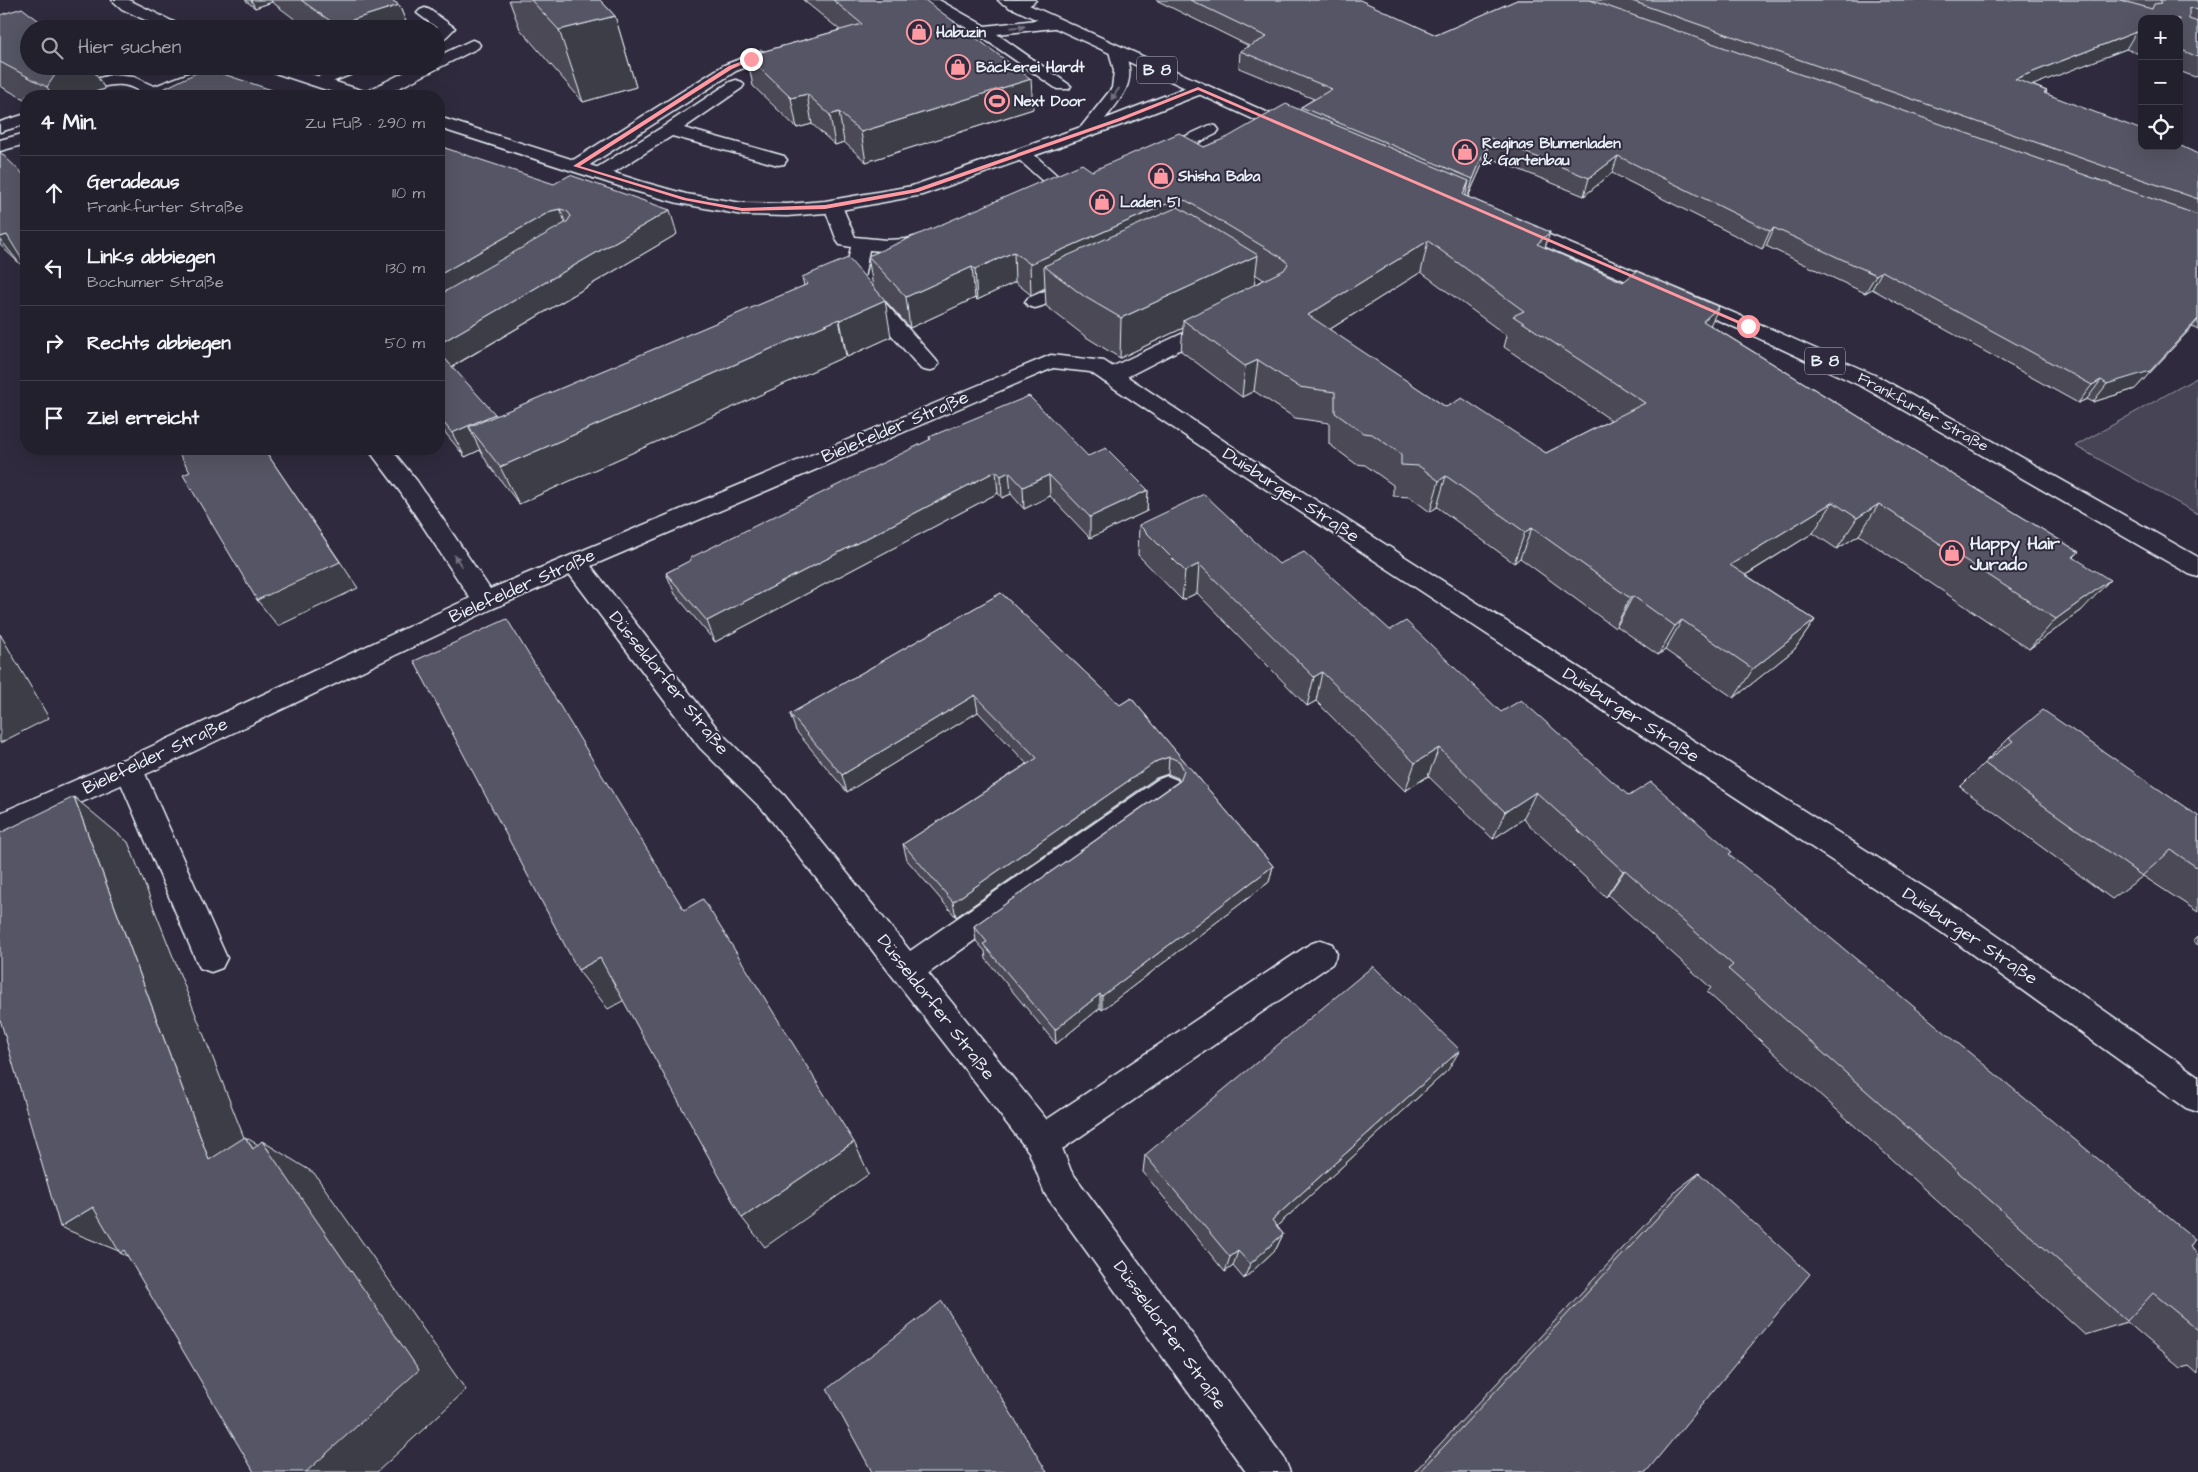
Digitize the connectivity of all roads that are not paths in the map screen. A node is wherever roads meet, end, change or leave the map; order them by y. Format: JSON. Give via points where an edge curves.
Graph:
{"nodes":[{"id":1,"x":120,"y":0,"type":"edge"},
{"id":2,"x":928,"y":0,"type":"edge"},
{"id":3,"x":1016,"y":2,"type":"edge"},
{"id":4,"x":425,"y":13,"type":"dead end"},
{"id":5,"x":157,"y":20,"type":"edge"},
{"id":6,"x":435,"y":20,"type":"edge"},
{"id":7,"x":1054,"y":22,"type":"junction"},
{"id":8,"x":982,"y":31,"type":"junction"},
{"id":9,"x":472,"y":45,"type":"dead end"},
{"id":10,"x":1117,"y":51,"type":"junction"},
{"id":11,"x":445,"y":58,"type":"edge"},
{"id":12,"x":199,"y":75,"type":"edge"},
{"id":13,"x":297,"y":75,"type":"edge"},
{"id":14,"x":336,"y":75,"type":"edge"},
{"id":15,"x":412,"y":75,"type":"edge"},
{"id":16,"x":318,"y":82,"type":"junction"},
{"id":17,"x":1063,"y":86,"type":"dead end"},
{"id":18,"x":1198,"y":89,"type":"junction"},
{"id":19,"x":74,"y":90,"type":"edge"},
{"id":20,"x":143,"y":90,"type":"edge"},
{"id":21,"x":160,"y":90,"type":"edge"},
{"id":22,"x":343,"y":90,"type":"edge"},
{"id":23,"x":383,"y":90,"type":"edge"},
{"id":24,"x":20,"y":121,"type":"edge"},
{"id":25,"x":445,"y":124,"type":"edge"},
{"id":26,"x":0,"y":127,"type":"edge"},
{"id":27,"x":670,"y":130,"type":"junction"},
{"id":28,"x":1088,"y":130,"type":"junction"},
{"id":29,"x":1210,"y":130,"type":"dead end"},
{"id":30,"x":1309,"y":137,"type":"edge"},
{"id":31,"x":20,"y":140,"type":"edge"},
{"id":32,"x":0,"y":146,"type":"edge"},
{"id":33,"x":1022,"y":154,"type":"junction"},
{"id":34,"x":778,"y":160,"type":"dead end"},
{"id":35,"x":1142,"y":162,"type":"edge"},
{"id":36,"x":576,"y":166,"type":"junction"},
{"id":37,"x":599,"y":174,"type":"junction"},
{"id":38,"x":1046,"y":197,"type":"edge"},
{"id":39,"x":833,"y":206,"type":"junction"},
{"id":40,"x":1492,"y":216,"type":"edge"},
{"id":41,"x":946,"y":232,"type":"edge"},
{"id":42,"x":861,"y":243,"type":"junction"},
{"id":43,"x":1097,"y":274,"type":"edge"},
{"id":44,"x":1035,"y":302,"type":"dead end"},
{"id":45,"x":1230,"y":316,"type":"edge"},
{"id":46,"x":1051,"y":361,"type":"joint"},
{"id":47,"x":928,"y":364,"type":"dead end"},
{"id":48,"x":1111,"y":376,"type":"junction"},
{"id":49,"x":384,"y":455,"type":"edge"},
{"id":50,"x":574,"y":562,"type":"junction"},
{"id":51,"x":2198,"y":568,"type":"edge"},
{"id":52,"x":485,"y":601,"type":"junction"},
{"id":53,"x":129,"y":769,"type":"junction"},
{"id":54,"x":1167,"y":788,"type":"edge"},
{"id":55,"x":0,"y":826,"type":"edge"},
{"id":56,"x":1321,"y":954,"type":"dead end"},
{"id":57,"x":211,"y":958,"type":"dead end"},
{"id":58,"x":908,"y":970,"type":"junction"},
{"id":59,"x":2198,"y":1096,"type":"edge"},
{"id":60,"x":1043,"y":1142,"type":"junction"},
{"id":61,"x":1270,"y":1472,"type":"edge"}],
"edges":[{"from":1,"to":5,"type":"street"},
{"from":2,"to":8,"type":"street"},
{"from":3,"to":7,"type":"street","number":"B 8"},
{"from":4,"to":6,"type":"street"},
{"from":8,"to":7,"type":"street","one_way":true},
{"from":7,"to":10,"type":"street","number":"B 8"},
{"from":8,"to":17,"type":"street"},
{"from":9,"to":11,"type":"street"},
{"from":10,"to":18,"type":"street","number":"B 8"},
{"from":10,"to":28,"type":"street","one_way":true,"via":[[1122,71],[1120,88]]},
{"from":12,"to":21,"type":"street"},
{"from":13,"to":16,"type":"street"},
{"from":14,"to":16,"type":"street"},
{"from":15,"to":23,"type":"street"},
{"from":16,"to":22,"type":"street"},
{"from":18,"to":28,"type":"street"},
{"from":18,"to":30,"type":"street","number":"B 8"},
{"from":19,"to":20,"type":"street","via":[[111,80],[128,80]]},
{"from":24,"to":26,"type":"street"},
{"from":25,"to":36,"type":"street"},
{"from":27,"to":34,"type":"street"},
{"from":27,"to":36,"type":"street","via":[[763,64],[730,68]]},
{"from":27,"to":37,"type":"street"},
{"from":28,"to":33,"type":"street"},
{"from":29,"to":35,"type":"street"},
{"from":31,"to":32,"type":"street"},
{"from":33,"to":38,"type":"street","via":[[1072,187]]},
{"from":33,"to":39,"type":"street","via":[[916,190]]},
{"from":36,"to":37,"type":"street"},
{"from":37,"to":39,"type":"street","via":[[685,199],[742,209]]},
{"from":39,"to":42,"type":"street","via":[[847,241]]},
{"from":40,"to":51,"type":"street","name":"Frankfurter Straße","number":"B 8","via":[[1872,382]]},
{"from":41,"to":42,"type":"street","via":[[910,245],[877,247]]},
{"from":42,"to":47,"type":"street","via":[[854,280]]},
{"from":43,"to":44,"type":"street"},
{"from":45,"to":48,"type":"street"},
{"from":46,"to":48,"type":"street","name":"Duisburger Straße","via":[[1096,366]]},
{"from":46,"to":50,"type":"street","name":"Bielefelder Straße"},
{"from":48,"to":59,"type":"street","name":"Duisburger Straße","via":[[1952,922]]},
{"from":52,"to":49,"type":"street","one_way":true,"via":[[409,487]]},
{"from":50,"to":52,"type":"street","name":"Bielefelder Straße"},
{"from":50,"to":58,"type":"street","name":"Düsseldorfer Straße","via":[[710,740],[774,803]]},
{"from":52,"to":53,"type":"street","name":"Bielefelder Straße"},
{"from":53,"to":55,"type":"street","name":"Bielefelder Straße"},
{"from":53,"to":57,"type":"street"},
{"from":54,"to":58,"type":"street"},
{"from":56,"to":60,"type":"street"},
{"from":58,"to":60,"type":"street","name":"Düsseldorfer Straße"},
{"from":60,"to":61,"type":"street","name":"Düsseldorfer Straße","via":[[1057,1182]]}]}
